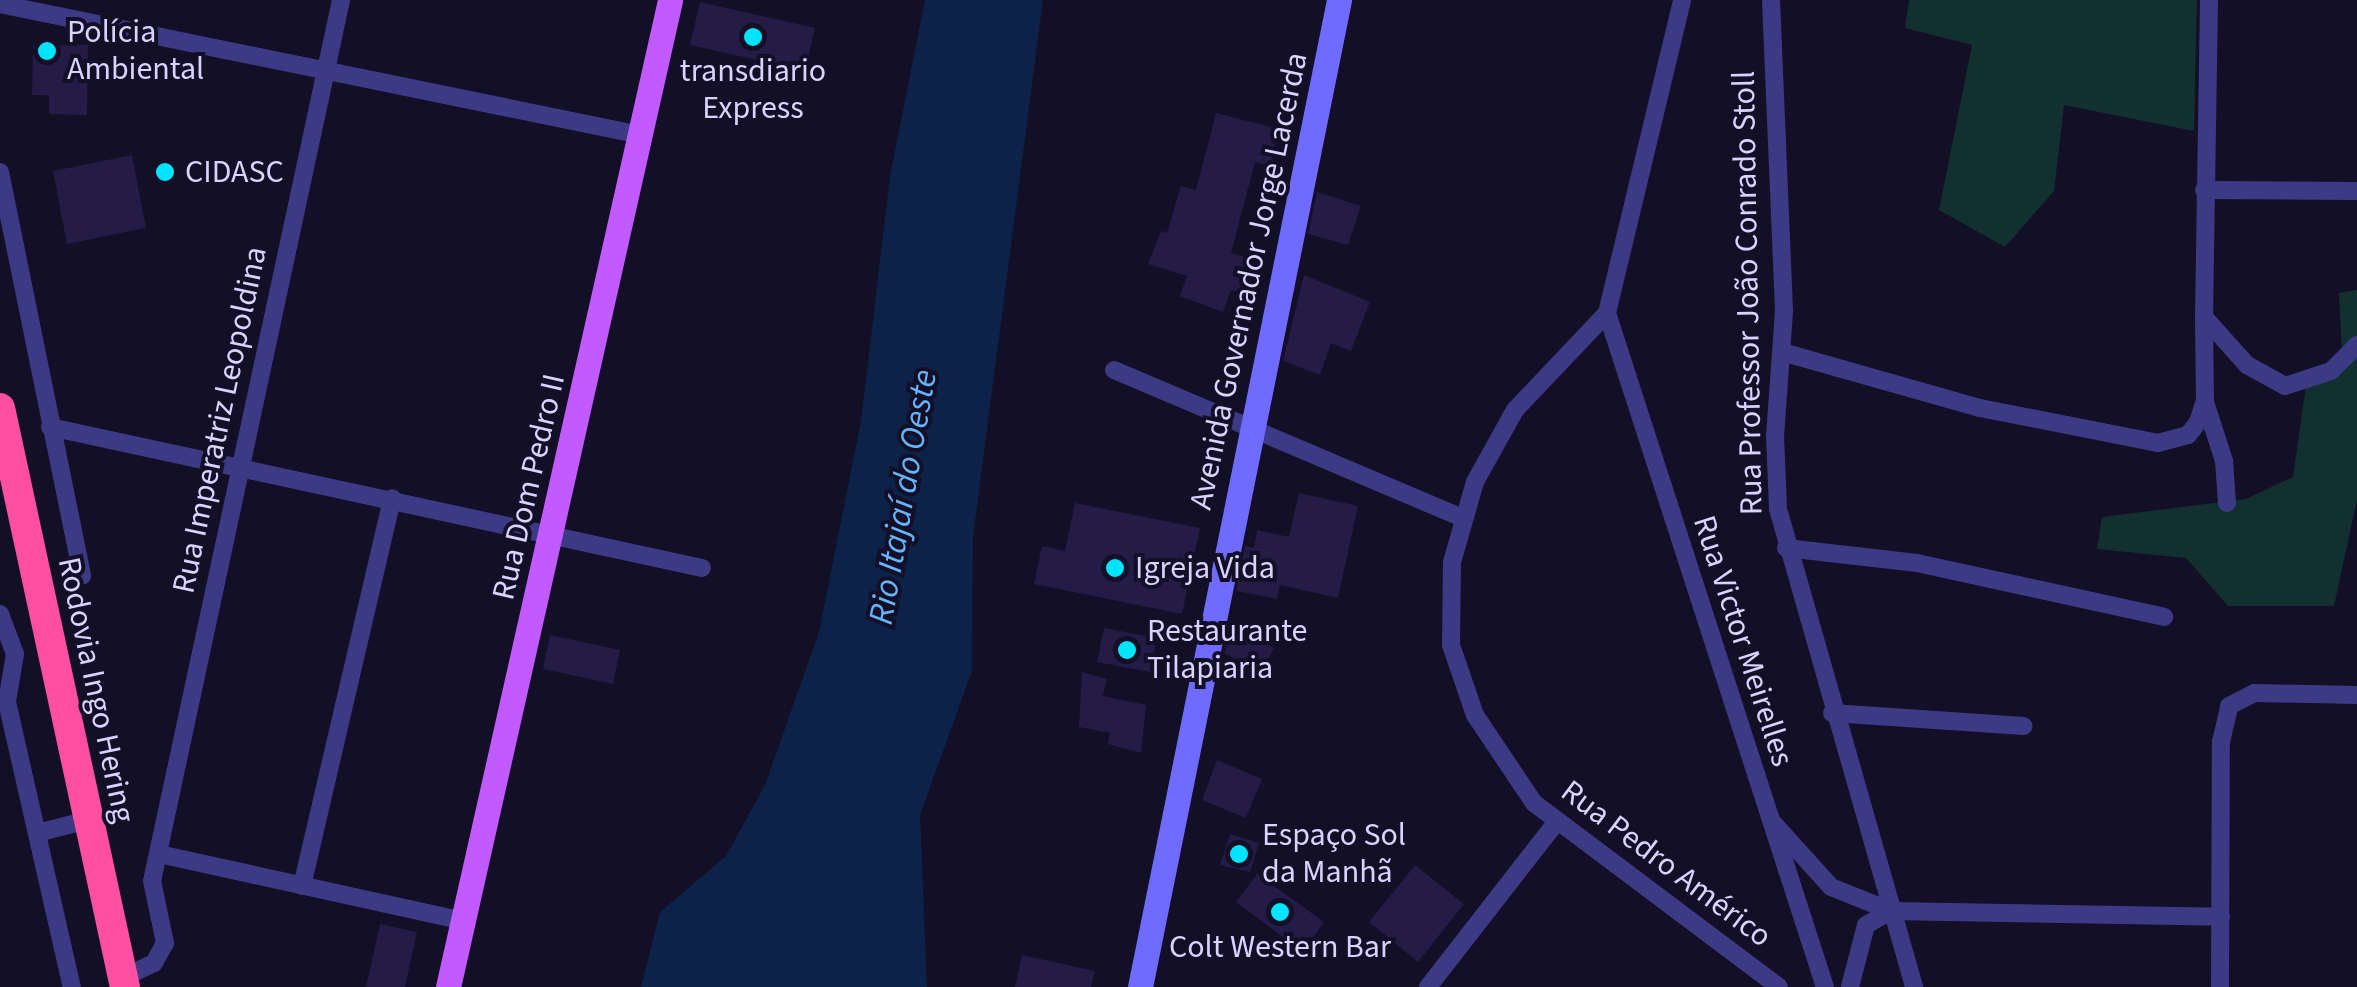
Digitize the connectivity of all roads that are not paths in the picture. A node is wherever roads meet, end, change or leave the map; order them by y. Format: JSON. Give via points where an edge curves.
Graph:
{"nodes":[{"id":1,"x":340,"y":0,"type":"edge"},
{"id":2,"x":670,"y":0,"type":"edge"},
{"id":3,"x":1339,"y":0,"type":"edge"},
{"id":4,"x":1682,"y":0,"type":"edge"},
{"id":5,"x":1771,"y":0,"type":"edge"},
{"id":6,"x":2209,"y":0,"type":"edge"},
{"id":7,"x":0,"y":4,"type":"edge"},
{"id":8,"x":328,"y":69,"type":"junction"},
{"id":9,"x":641,"y":135,"type":"junction"},
{"id":10,"x":0,"y":172,"type":"edge"},
{"id":11,"x":2204,"y":190,"type":"junction"},
{"id":12,"x":2357,"y":191,"type":"edge"},
{"id":13,"x":1606,"y":313,"type":"junction"},
{"id":14,"x":2204,"y":317,"type":"junction"},
{"id":15,"x":2357,"y":345,"type":"edge"},
{"id":16,"x":1782,"y":352,"type":"junction"},
{"id":17,"x":1114,"y":370,"type":"dead end"},
{"id":18,"x":2205,"y":401,"type":"junction"},
{"id":19,"x":0,"y":408,"type":"edge"},
{"id":20,"x":50,"y":427,"type":"junction"},
{"id":21,"x":1251,"y":432,"type":"junction"},
{"id":22,"x":237,"y":470,"type":"junction"},
{"id":23,"x":392,"y":498,"type":"junction"},
{"id":24,"x":2227,"y":503,"type":"dead end"},
{"id":25,"x":1462,"y":518,"type":"junction"},
{"id":26,"x":552,"y":533,"type":"junction"},
{"id":27,"x":1786,"y":548,"type":"junction"},
{"id":28,"x":702,"y":568,"type":"dead end"},
{"id":29,"x":82,"y":576,"type":"dead end"},
{"id":30,"x":0,"y":614,"type":"edge"},
{"id":31,"x":2164,"y":617,"type":"dead end"},
{"id":32,"x":50,"y":638,"type":"junction"},
{"id":33,"x":15,"y":654,"type":"junction"},
{"id":34,"x":2357,"y":695,"type":"edge"},
{"id":35,"x":1832,"y":713,"type":"junction"},
{"id":36,"x":2024,"y":726,"type":"dead end"},
{"id":37,"x":1768,"y":818,"type":"junction"},
{"id":38,"x":88,"y":820,"type":"junction"},
{"id":39,"x":1555,"y":824,"type":"junction"},
{"id":40,"x":41,"y":832,"type":"junction"},
{"id":41,"x":159,"y":854,"type":"junction"},
{"id":42,"x":302,"y":886,"type":"junction"},
{"id":43,"x":1851,"y":899,"type":"junction"},
{"id":44,"x":1891,"y":912,"type":"junction"},
{"id":45,"x":2222,"y":917,"type":"junction"},
{"id":46,"x":463,"y":921,"type":"junction"},
{"id":47,"x":1860,"y":936,"type":"junction"},
{"id":48,"x":124,"y":982,"type":"edge"},
{"id":49,"x":72,"y":987,"type":"edge"},
{"id":50,"x":448,"y":987,"type":"edge"},
{"id":51,"x":1140,"y":987,"type":"edge"},
{"id":52,"x":1428,"y":987,"type":"edge"},
{"id":53,"x":1780,"y":987,"type":"edge"},
{"id":54,"x":1825,"y":987,"type":"edge"},
{"id":55,"x":1850,"y":987,"type":"edge"},
{"id":56,"x":1914,"y":987,"type":"edge"},
{"id":57,"x":2220,"y":987,"type":"edge"}],
"edges":[{"from":1,"to":8,"type":"street","name":"Rua Imperatriz Leopoldina"},
{"from":2,"to":9,"type":"main road","name":"Rua Dom Pedro II"},
{"from":3,"to":21,"type":"main road","name":"Avenida Governador Jorge Lacerda"},
{"from":4,"to":13,"type":"street"},
{"from":5,"to":16,"type":"street","name":"Rua Professor João Conrado Stoll"},
{"from":6,"to":11,"type":"street"},
{"from":7,"to":8,"type":"street"},
{"from":8,"to":9,"type":"street"},
{"from":8,"to":22,"type":"street","name":"Rua Imperatriz Leopoldina"},
{"from":9,"to":26,"type":"main road","name":"Rua Dom Pedro II"},
{"from":10,"to":20,"type":"street"},
{"from":11,"to":12,"type":"street"},
{"from":11,"to":14,"type":"street"},
{"from":13,"to":25,"type":"street","name":"Rua Pedro Américo","via":[[1515,410]]},
{"from":13,"to":37,"type":"street","name":"Rua Victor Meirelles"},
{"from":14,"to":15,"type":"street","via":[[2248,366],[2285,386],[2331,371]]},
{"from":14,"to":18,"type":"street"},
{"from":16,"to":18,"type":"street","via":[[1980,408],[2143,443],[2188,435]]},
{"from":16,"to":27,"type":"street","name":"Rua Professor João Conrado Stoll","via":[[1775,472]]},
{"from":17,"to":21,"type":"street"},
{"from":18,"to":24,"type":"street","via":[[2224,461]]},
{"from":19,"to":32,"type":"highway","name":"Rodovia Ingo Hering"},
{"from":20,"to":22,"type":"street"},
{"from":20,"to":29,"type":"street"},
{"from":21,"to":25,"type":"street"},
{"from":21,"to":51,"type":"main road","name":"Avenida Governador Jorge Lacerda"},
{"from":22,"to":23,"type":"street"},
{"from":22,"to":41,"type":"street","name":"Rua Imperatriz Leopoldina"},
{"from":23,"to":26,"type":"street"},
{"from":23,"to":42,"type":"street"},
{"from":25,"to":39,"type":"street","name":"Rua Pedro Américo","via":[[1449,602],[1462,683],[1493,749]]},
{"from":26,"to":28,"type":"street"},
{"from":26,"to":46,"type":"main road","name":"Rua Dom Pedro II"},
{"from":27,"to":31,"type":"street","via":[[1917,563]]},
{"from":27,"to":35,"type":"street","name":"Rua Professor João Conrado Stoll"},
{"from":30,"to":33,"type":"street"},
{"from":32,"to":33,"type":"street"},
{"from":32,"to":38,"type":"highway","name":"Rodovia Ingo Hering"},
{"from":33,"to":40,"type":"street","via":[[7,702]]},
{"from":34,"to":45,"type":"street","via":[[2255,693],[2230,706],[2222,742]]},
{"from":35,"to":36,"type":"street"},
{"from":35,"to":44,"type":"street","name":"Rua Professor João Conrado Stoll"},
{"from":37,"to":43,"type":"street","via":[[1830,887]]},
{"from":37,"to":54,"type":"street","name":"Rua Victor Meirelles"},
{"from":38,"to":40,"type":"street"},
{"from":38,"to":48,"type":"highway","name":"Rodovia Ingo Hering"},
{"from":39,"to":52,"type":"street"},
{"from":39,"to":53,"type":"street","name":"Rua Pedro Américo"},
{"from":40,"to":49,"type":"street"},
{"from":41,"to":42,"type":"street"},
{"from":41,"to":48,"type":"street","name":"Rua Imperatriz Leopoldina","via":[[152,893],[165,943],[154,963]]},
{"from":42,"to":46,"type":"street"},
{"from":43,"to":44,"type":"street"},
{"from":43,"to":47,"type":"street"},
{"from":44,"to":45,"type":"street"},
{"from":44,"to":47,"type":"street","via":[[1874,918]]},
{"from":44,"to":56,"type":"street","name":"Rua Professor João Conrado Stoll"},
{"from":45,"to":57,"type":"street"},
{"from":46,"to":50,"type":"main road","name":"Rua Dom Pedro II"},
{"from":47,"to":55,"type":"street"}]}
